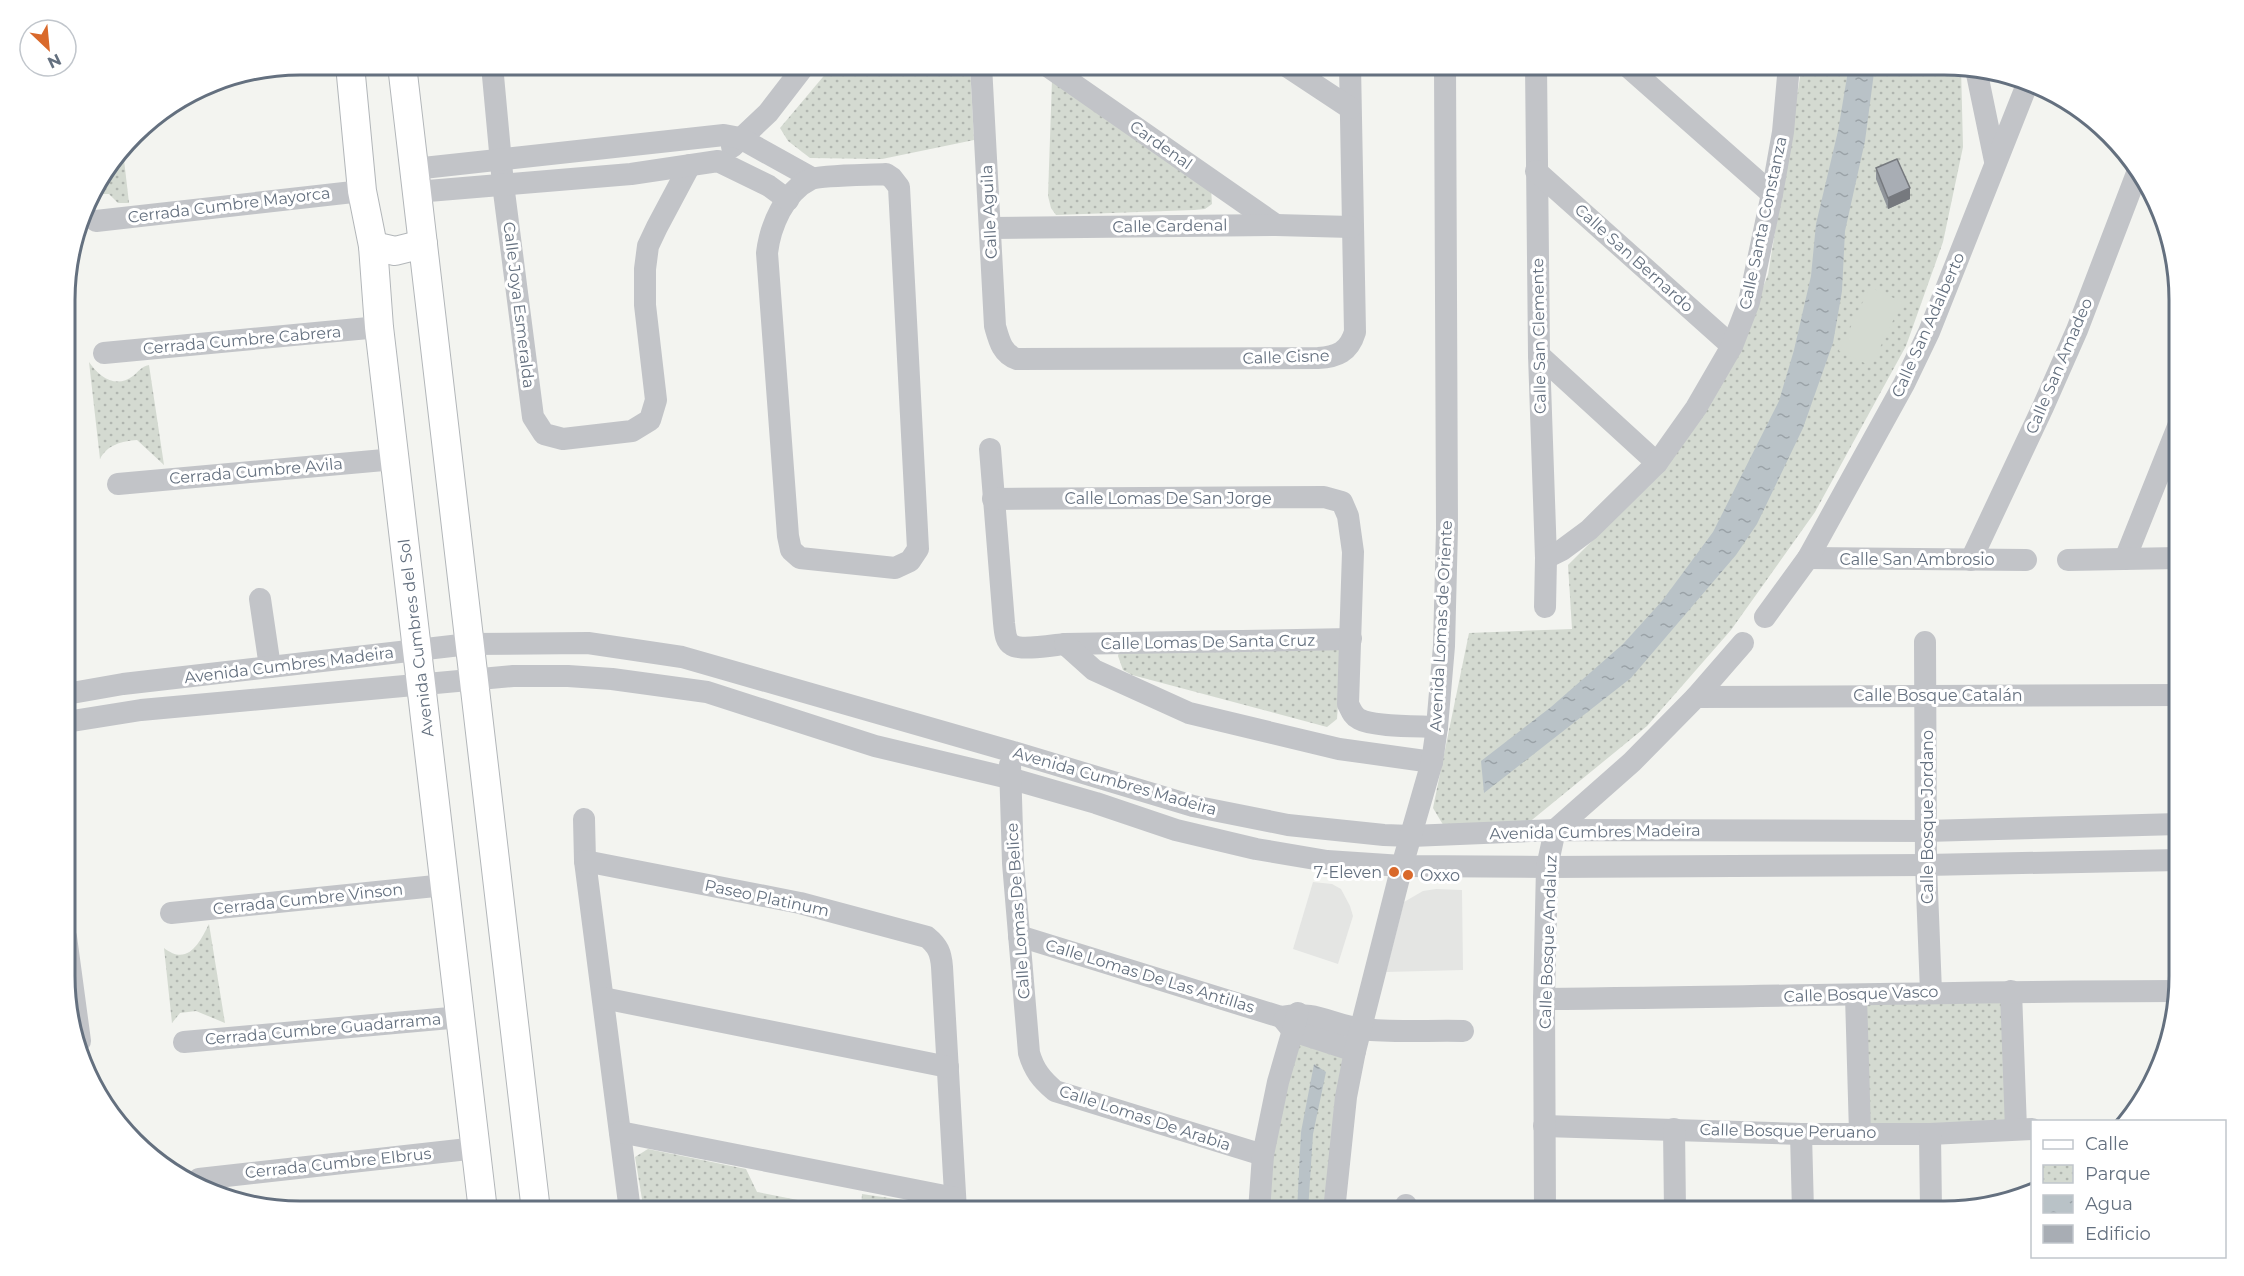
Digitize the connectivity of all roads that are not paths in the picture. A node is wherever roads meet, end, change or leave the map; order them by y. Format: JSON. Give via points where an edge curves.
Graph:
{"nodes":[{"id":1,"x":351,"y":75,"type":"edge"},
{"id":2,"x":403,"y":75,"type":"edge"},
{"id":3,"x":493,"y":75,"type":"edge"},
{"id":4,"x":797,"y":75,"type":"edge"},
{"id":5,"x":982,"y":75,"type":"edge"},
{"id":6,"x":1062,"y":75,"type":"edge"},
{"id":7,"x":1301,"y":75,"type":"edge"},
{"id":8,"x":1350,"y":75,"type":"edge"},
{"id":9,"x":1445,"y":75,"type":"edge"},
{"id":10,"x":1536,"y":75,"type":"edge"},
{"id":11,"x":1638,"y":75,"type":"edge"},
{"id":12,"x":1788,"y":75,"type":"edge"},
{"id":13,"x":1979,"y":78,"type":"edge"},
{"id":14,"x":2025,"y":90,"type":"edge"},
{"id":15,"x":1350,"y":108,"type":"junction"},
{"id":16,"x":740,"y":138,"type":"junction"},
{"id":17,"x":501,"y":159,"type":"junction"},
{"id":18,"x":718,"y":161,"type":"junction"},
{"id":19,"x":1995,"y":161,"type":"junction"},
{"id":20,"x":690,"y":165,"type":"junction"},
{"id":21,"x":1536,"y":171,"type":"junction"},
{"id":22,"x":812,"y":178,"type":"junction"},
{"id":23,"x":2134,"y":180,"type":"edge"},
{"id":24,"x":415,"y":181,"type":"junction"},
{"id":25,"x":503,"y":184,"type":"junction"},
{"id":26,"x":362,"y":191,"type":"junction"},
{"id":27,"x":1772,"y":194,"type":"junction"},
{"id":28,"x":788,"y":200,"type":"junction"},
{"id":29,"x":96,"y":220,"type":"dead end"},
{"id":30,"x":1276,"y":225,"type":"junction"},
{"id":31,"x":1351,"y":227,"type":"junction"},
{"id":32,"x":990,"y":228,"type":"junction"},
{"id":33,"x":423,"y":244,"type":"junction"},
{"id":34,"x":373,"y":246,"type":"junction"},
{"id":35,"x":380,"y":327,"type":"junction"},
{"id":36,"x":1732,"y":346,"type":"junction"},
{"id":37,"x":104,"y":353,"type":"dead end"},
{"id":38,"x":1539,"y":355,"type":"junction"},
{"id":39,"x":1009,"y":356,"type":"joint"},
{"id":40,"x":990,"y":449,"type":"dead end"},
{"id":41,"x":2169,"y":449,"type":"edge"},
{"id":42,"x":395,"y":459,"type":"junction"},
{"id":43,"x":1657,"y":462,"type":"junction"},
{"id":44,"x":118,"y":484,"type":"dead end"},
{"id":45,"x":993,"y":499,"type":"junction"},
{"id":46,"x":1546,"y":558,"type":"junction"},
{"id":47,"x":1808,"y":558,"type":"junction"},
{"id":48,"x":2169,"y":558,"type":"edge"},
{"id":49,"x":2125,"y":559,"type":"junction"},
{"id":50,"x":1971,"y":560,"type":"junction"},
{"id":51,"x":2026,"y":560,"type":"dead end"},
{"id":52,"x":2068,"y":560,"type":"dead end"},
{"id":53,"x":260,"y":599,"type":"dead end"},
{"id":54,"x":1545,"y":607,"type":"dead end"},
{"id":55,"x":1765,"y":617,"type":"dead end"},
{"id":56,"x":1351,"y":639,"type":"junction"},
{"id":57,"x":1925,"y":642,"type":"dead end"},
{"id":58,"x":1743,"y":643,"type":"dead end"},
{"id":59,"x":469,"y":644,"type":"junction"},
{"id":60,"x":1065,"y":644,"type":"junction"},
{"id":61,"x":418,"y":650,"type":"junction"},
{"id":62,"x":270,"y":667,"type":"junction"},
{"id":63,"x":473,"y":680,"type":"junction"},
{"id":64,"x":123,"y":684,"type":"junction"},
{"id":65,"x":421,"y":686,"type":"junction"},
{"id":66,"x":75,"y":692,"type":"edge"},
{"id":67,"x":2169,"y":694,"type":"edge"},
{"id":68,"x":1927,"y":695,"type":"junction"},
{"id":69,"x":1696,"y":697,"type":"junction"},
{"id":70,"x":124,"y":713,"type":"junction"},
{"id":71,"x":75,"y":721,"type":"edge"},
{"id":72,"x":1437,"y":727,"type":"junction"},
{"id":73,"x":1010,"y":751,"type":"junction"},
{"id":74,"x":1432,"y":762,"type":"junction"},
{"id":75,"x":1009,"y":778,"type":"junction"},
{"id":76,"x":584,"y":819,"type":"dead end"},
{"id":77,"x":2169,"y":824,"type":"edge"},
{"id":78,"x":1555,"y":830,"type":"junction"},
{"id":79,"x":1926,"y":831,"type":"junction"},
{"id":80,"x":1412,"y":836,"type":"junction"},
{"id":81,"x":2169,"y":860,"type":"edge"},
{"id":82,"x":585,"y":861,"type":"junction"},
{"id":83,"x":1926,"y":865,"type":"junction"},
{"id":84,"x":1402,"y":867,"type":"junction"},
{"id":85,"x":1547,"y":867,"type":"junction"},
{"id":86,"x":445,"y":885,"type":"junction"},
{"id":87,"x":171,"y":913,"type":"dead end"},
{"id":88,"x":1019,"y":936,"type":"junction"},
{"id":89,"x":2011,"y":991,"type":"junction"},
{"id":90,"x":2169,"y":991,"type":"edge"},
{"id":91,"x":1931,"y":992,"type":"junction"},
{"id":92,"x":1856,"y":996,"type":"junction"},
{"id":93,"x":603,"y":998,"type":"junction"},
{"id":94,"x":1544,"y":999,"type":"junction"},
{"id":95,"x":461,"y":1017,"type":"junction"},
{"id":96,"x":1291,"y":1020,"type":"junction"},
{"id":97,"x":1361,"y":1029,"type":"junction"},
{"id":98,"x":1463,"y":1030,"type":"dead end"},
{"id":99,"x":184,"y":1042,"type":"dead end"},
{"id":100,"x":1355,"y":1051,"type":"junction"},
{"id":101,"x":948,"y":1066,"type":"junction"},
{"id":102,"x":1034,"y":1069,"type":"joint"},
{"id":103,"x":1544,"y":1126,"type":"junction"},
{"id":104,"x":1674,"y":1129,"type":"junction"},
{"id":105,"x":2024,"y":1129,"type":"edge"},
{"id":106,"x":620,"y":1132,"type":"junction"},
{"id":107,"x":1860,"y":1133,"type":"junction"},
{"id":108,"x":1801,"y":1134,"type":"junction"},
{"id":109,"x":1930,"y":1134,"type":"junction"},
{"id":110,"x":477,"y":1148,"type":"junction"},
{"id":111,"x":1263,"y":1155,"type":"junction"},
{"id":112,"x":202,"y":1179,"type":"edge"},
{"id":113,"x":482,"y":1201,"type":"edge"},
{"id":114,"x":535,"y":1201,"type":"edge"},
{"id":115,"x":629,"y":1201,"type":"edge"},
{"id":116,"x":941,"y":1201,"type":"edge"},
{"id":117,"x":955,"y":1201,"type":"edge"},
{"id":118,"x":1260,"y":1201,"type":"edge"},
{"id":119,"x":1335,"y":1201,"type":"edge"},
{"id":120,"x":1545,"y":1201,"type":"edge"},
{"id":121,"x":1675,"y":1201,"type":"edge"},
{"id":122,"x":1803,"y":1201,"type":"edge"},
{"id":123,"x":1931,"y":1201,"type":"edge"}],
"edges":[{"from":1,"to":26,"type":"main road","name":"Avenida Cumbres del Sol"},
{"from":2,"to":24,"type":"main road"},
{"from":3,"to":17,"type":"street","name":"Calle Joya Esmeralda"},
{"from":4,"to":16,"type":"street","via":[[768,113]]},
{"from":5,"to":32,"type":"street","name":"Calle Aguila"},
{"from":6,"to":30,"type":"street","name":"Cardenal"},
{"from":7,"to":15,"type":"street"},
{"from":8,"to":15,"type":"street","name":"Calle Cisne"},
{"from":9,"to":72,"type":"street","name":"Avenida Lomas de Oriente","via":[[1448,528]]},
{"from":10,"to":21,"type":"street","name":"Calle San Clemente"},
{"from":11,"to":27,"type":"street"},
{"from":12,"to":27,"type":"street","name":"Calle Santa Constanza"},
{"from":13,"to":19,"type":"street"},
{"from":14,"to":19,"type":"street","name":"Calle San Adalberto"},
{"from":15,"to":31,"type":"street","name":"Calle Cisne"},
{"from":16,"to":17,"type":"street","via":[[724,135]]},
{"from":16,"to":18,"type":"street"},
{"from":16,"to":22,"type":"street"},
{"from":17,"to":24,"type":"street"},
{"from":17,"to":25,"type":"street","name":"Calle Joya Esmeralda"},
{"from":18,"to":20,"type":"street"},
{"from":18,"to":28,"type":"street"},
{"from":19,"to":47,"type":"street","name":"Calle San Adalberto","via":[[1929,332]]},
{"from":20,"to":25,"type":"street"},
{"from":20,"to":25,"type":"street","name":"Calle Joya Esmeralda","via":[[648,246],[645,305],[656,400],[650,420],[632,431],[563,440],[544,434],[533,417]]},
{"from":21,"to":36,"type":"street","name":"Calle San Bernardo"},
{"from":21,"to":38,"type":"street","name":"Calle San Clemente"},
{"from":22,"to":28,"type":"street"},
{"from":22,"to":28,"type":"street","via":[[886,174],[899,187],[918,549],[910,561],[895,568],[800,558],[790,550],[767,253],[775,218]]},
{"from":23,"to":50,"type":"street","name":"Calle San Amadeo","via":[[2077,330]]},
{"from":24,"to":25,"type":"street"},
{"from":24,"to":33,"type":"main road"},
{"from":26,"to":29,"type":"street","name":"Cerrada Cumbre Mayorca"},
{"from":26,"to":34,"type":"main road","name":"Avenida Cumbres del Sol"},
{"from":27,"to":36,"type":"street","name":"Calle Santa Constanza","via":[[1749,302]]},
{"from":30,"to":31,"type":"street","name":"Calle Cardenal"},
{"from":30,"to":32,"type":"street","name":"Calle Cardenal"},
{"from":31,"to":39,"type":"street","name":"Calle Cisne","via":[[1355,332],[1352,342],[1334,357]]},
{"from":32,"to":39,"type":"street","name":"Calle Aguila","via":[[995,326],[1000,344]]},
{"from":33,"to":34,"type":"main road","via":[[395,251]]},
{"from":33,"to":59,"type":"main road"},
{"from":34,"to":35,"type":"main road","name":"Avenida Cumbres del Sol"},
{"from":35,"to":37,"type":"street","name":"Cerrada Cumbre Cabrera"},
{"from":35,"to":42,"type":"main road","name":"Avenida Cumbres del Sol"},
{"from":36,"to":43,"type":"street","name":"Calle Santa Constanza"},
{"from":38,"to":43,"type":"street"},
{"from":38,"to":46,"type":"street","name":"Calle San Clemente"},
{"from":40,"to":45,"type":"street"},
{"from":41,"to":49,"type":"street"},
{"from":42,"to":44,"type":"street","name":"Cerrada Cumbre Avila"},
{"from":42,"to":61,"type":"main road","name":"Avenida Cumbres del Sol"},
{"from":43,"to":46,"type":"street","name":"Calle Santa Constanza","via":[[1589,530]]},
{"from":45,"to":56,"type":"street","name":"Calle Lomas De San Jorge","via":[[1324,497],[1342,502],[1353,552]]},
{"from":45,"to":60,"type":"street","name":"Calle Lomas De Santa Cruz","via":[[1006,637],[1012,645],[1020,647]]},
{"from":46,"to":54,"type":"street","name":"Calle San Clemente"},
{"from":47,"to":50,"type":"street","name":"Calle San Ambrosio"},
{"from":47,"to":55,"type":"street","name":"Calle San Adalberto"},
{"from":48,"to":49,"type":"street"},
{"from":49,"to":52,"type":"street"},
{"from":50,"to":51,"type":"street","name":"Calle San Ambrosio"},
{"from":53,"to":62,"type":"street"},
{"from":56,"to":60,"type":"street","name":"Calle Lomas De Santa Cruz"},
{"from":56,"to":72,"type":"street","via":[[1348,704],[1352,714],[1360,721]]},
{"from":57,"to":68,"type":"street","name":"Calle Bosque Jordano"},
{"from":58,"to":69,"type":"street"},
{"from":59,"to":61,"type":"street","name":"Avenida Cumbres Madeira"},
{"from":59,"to":63,"type":"main road"},
{"from":59,"to":73,"type":"street","name":"Avenida Cumbres Madeira","via":[[588,643],[682,657]]},
{"from":60,"to":74,"type":"street","name":"Calle Lomas De Santa Cruz","via":[[1094,669],[1189,713],[1339,749]]},
{"from":61,"to":62,"type":"street","name":"Avenida Cumbres Madeira"},
{"from":61,"to":65,"type":"main road","name":"Avenida Cumbres del Sol"},
{"from":62,"to":64,"type":"street","name":"Avenida Cumbres Madeira"},
{"from":63,"to":65,"type":"street","name":"Avenida Cumbres Madeira"},
{"from":63,"to":75,"type":"street","name":"Avenida Cumbres Madeira","via":[[568,676],[707,692],[875,746]]},
{"from":63,"to":114,"type":"main road"},
{"from":64,"to":66,"type":"street","name":"Avenida Cumbres Madeira"},
{"from":64,"to":70,"type":"street"},
{"from":65,"to":70,"type":"street","name":"Avenida Cumbres Madeira"},
{"from":65,"to":86,"type":"main road","name":"Avenida Cumbres del Sol"},
{"from":67,"to":68,"type":"street","name":"Calle Bosque Catalán"},
{"from":68,"to":69,"type":"street","name":"Calle Bosque Catalán"},
{"from":68,"to":79,"type":"street","name":"Calle Bosque Jordano"},
{"from":69,"to":78,"type":"street","via":[[1632,762]]},
{"from":70,"to":71,"type":"street","name":"Avenida Cumbres Madeira"},
{"from":72,"to":74,"type":"street","name":"Avenida Lomas de Oriente"},
{"from":73,"to":75,"type":"street","name":"Calle Lomas De Belice"},
{"from":73,"to":80,"type":"street","name":"Avenida Cumbres Madeira","via":[[1193,806],[1288,825]]},
{"from":74,"to":80,"type":"street","name":"Avenida Lomas de Oriente"},
{"from":75,"to":84,"type":"street","name":"Avenida Cumbres Madeira","via":[[1176,830],[1256,849],[1327,861]]},
{"from":75,"to":88,"type":"street","name":"Calle Lomas De Belice"},
{"from":76,"to":82,"type":"street"},
{"from":77,"to":79,"type":"street","name":"Avenida Cumbres Madeira"},
{"from":78,"to":79,"type":"street","name":"Avenida Cumbres Madeira"},
{"from":78,"to":80,"type":"street","name":"Avenida Cumbres Madeira"},
{"from":78,"to":85,"type":"street","name":"Calle Bosque Andaluz"},
{"from":79,"to":83,"type":"street","name":"Calle Bosque Jordano"},
{"from":80,"to":84,"type":"street","name":"Avenida Lomas de Oriente"},
{"from":81,"to":83,"type":"street","name":"Avenida Cumbres Madeira"},
{"from":82,"to":93,"type":"street"},
{"from":82,"to":101,"type":"street","name":"Paseo Platinum","via":[[800,903],[927,937],[940,953]]},
{"from":83,"to":85,"type":"street","name":"Avenida Cumbres Madeira"},
{"from":83,"to":91,"type":"street","name":"Calle Bosque Jordano"},
{"from":84,"to":85,"type":"street","name":"Avenida Cumbres Madeira"},
{"from":84,"to":97,"type":"street","name":"Avenida Lomas de Oriente"},
{"from":85,"to":94,"type":"street","name":"Calle Bosque Andaluz"},
{"from":86,"to":87,"type":"street","name":"Cerrada Cumbre Vinson"},
{"from":86,"to":95,"type":"main road","name":"Avenida Cumbres del Sol"},
{"from":88,"to":96,"type":"street","name":"Calle Lomas De Las Antillas"},
{"from":88,"to":102,"type":"street","name":"Calle Lomas De Belice","via":[[1029,1053]]},
{"from":89,"to":90,"type":"street","name":"Calle Bosque Vasco"},
{"from":89,"to":91,"type":"street","name":"Calle Bosque Vasco"},
{"from":89,"to":105,"type":"street"},
{"from":91,"to":92,"type":"street","name":"Calle Bosque Vasco"},
{"from":92,"to":94,"type":"street","name":"Calle Bosque Vasco"},
{"from":92,"to":107,"type":"street"},
{"from":93,"to":101,"type":"street"},
{"from":93,"to":106,"type":"street"},
{"from":94,"to":103,"type":"street","name":"Calle Bosque Andaluz"},
{"from":95,"to":99,"type":"street","name":"Cerrada Cumbre Guadarrama"},
{"from":95,"to":110,"type":"main road","name":"Avenida Cumbres del Sol"},
{"from":96,"to":97,"type":"street","name":"Calle Lomas De Las Antillas","via":[[1317,1016]]},
{"from":96,"to":100,"type":"street","name":"Calle Lomas De Las Antillas"},
{"from":96,"to":111,"type":"street"},
{"from":97,"to":98,"type":"street","name":"Calle Lomas De Las Antillas"},
{"from":97,"to":100,"type":"street","name":"Avenida Lomas de Oriente"},
{"from":100,"to":119,"type":"street","name":"Avenida Lomas de Oriente"},
{"from":101,"to":117,"type":"street"},
{"from":102,"to":111,"type":"street","name":"Calle Lomas De Arabia","via":[[1055,1091]]},
{"from":103,"to":104,"type":"street","name":"Calle Bosque Peruano"},
{"from":103,"to":120,"type":"street","name":"Calle Bosque Andaluz"},
{"from":104,"to":108,"type":"street","name":"Calle Bosque Peruano"},
{"from":104,"to":121,"type":"street"},
{"from":105,"to":109,"type":"street","name":"Calle Bosque Peruano"},
{"from":106,"to":115,"type":"street"},
{"from":106,"to":116,"type":"street"},
{"from":107,"to":108,"type":"street","name":"Calle Bosque Peruano"},
{"from":107,"to":109,"type":"street","name":"Calle Bosque Peruano"},
{"from":108,"to":122,"type":"street"},
{"from":109,"to":123,"type":"street"},
{"from":110,"to":112,"type":"street","name":"Cerrada Cumbre Elbrus"},
{"from":110,"to":113,"type":"main road","name":"Avenida Cumbres del Sol"},
{"from":111,"to":118,"type":"street"}]}
